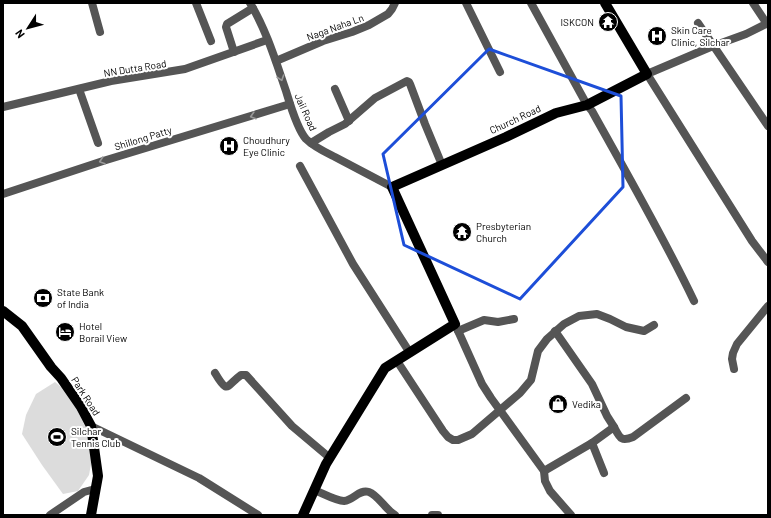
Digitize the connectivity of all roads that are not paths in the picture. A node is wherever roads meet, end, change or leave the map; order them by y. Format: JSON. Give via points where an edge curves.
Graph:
{"nodes":[{"id":1,"x":92,"y":3,"type":"edge"},
{"id":2,"x":196,"y":3,"type":"edge"},
{"id":3,"x":394,"y":3,"type":"edge"},
{"id":4,"x":466,"y":3,"type":"edge"},
{"id":5,"x":531,"y":3,"type":"edge"},
{"id":6,"x":605,"y":3,"type":"edge"},
{"id":7,"x":753,"y":3,"type":"edge"},
{"id":8,"x":251,"y":5,"type":"edge"},
{"id":9,"x":698,"y":23,"type":"dead end"},
{"id":10,"x":768,"y":24,"type":"edge"},
{"id":11,"x":100,"y":32,"type":"dead end"},
{"id":12,"x":267,"y":40,"type":"junction"},
{"id":13,"x":210,"y":41,"type":"dead end"},
{"id":14,"x":713,"y":46,"type":"junction"},
{"id":15,"x":234,"y":52,"type":"junction"},
{"id":16,"x":276,"y":61,"type":"junction"},
{"id":17,"x":500,"y":72,"type":"dead end"},
{"id":18,"x":647,"y":74,"type":"junction"},
{"id":19,"x":78,"y":89,"type":"junction"},
{"id":20,"x":335,"y":89,"type":"dead end"},
{"id":21,"x":290,"y":104,"type":"junction"},
{"id":22,"x":587,"y":105,"type":"junction"},
{"id":23,"x":3,"y":107,"type":"edge"},
{"id":24,"x":349,"y":121,"type":"junction"},
{"id":25,"x":768,"y":126,"type":"edge"},
{"id":26,"x":98,"y":143,"type":"dead end"},
{"id":27,"x":311,"y":143,"type":"junction"},
{"id":28,"x":442,"y":165,"type":"junction"},
{"id":29,"x":300,"y":166,"type":"dead end"},
{"id":30,"x":392,"y":187,"type":"junction"},
{"id":31,"x":3,"y":194,"type":"edge"},
{"id":32,"x":768,"y":262,"type":"edge"},
{"id":33,"x":694,"y":301,"type":"dead end"},
{"id":34,"x":768,"y":306,"type":"edge"},
{"id":35,"x":3,"y":310,"type":"edge"},
{"id":36,"x":514,"y":319,"type":"dead end"},
{"id":37,"x":654,"y":325,"type":"dead end"},
{"id":38,"x":457,"y":328,"type":"junction"},
{"id":39,"x":555,"y":331,"type":"junction"},
{"id":40,"x":410,"y":353,"type":"junction"},
{"id":41,"x":396,"y":361,"type":"junction"},
{"id":42,"x":734,"y":369,"type":"dead end"},
{"id":43,"x":215,"y":373,"type":"dead end"},
{"id":44,"x":686,"y":398,"type":"dead end"},
{"id":45,"x":499,"y":410,"type":"junction"},
{"id":46,"x":91,"y":426,"type":"junction"},
{"id":47,"x":614,"y":427,"type":"junction"},
{"id":48,"x":592,"y":443,"type":"junction"},
{"id":49,"x":330,"y":458,"type":"junction"},
{"id":50,"x":544,"y":471,"type":"junction"},
{"id":51,"x":604,"y":473,"type":"dead end"},
{"id":52,"x":95,"y":490,"type":"junction"},
{"id":53,"x":314,"y":490,"type":"junction"},
{"id":54,"x":50,"y":515,"type":"edge"},
{"id":55,"x":90,"y":515,"type":"edge"},
{"id":56,"x":258,"y":515,"type":"edge"},
{"id":57,"x":303,"y":515,"type":"edge"},
{"id":58,"x":395,"y":515,"type":"edge"},
{"id":59,"x":432,"y":515,"type":"edge"},
{"id":60,"x":438,"y":515,"type":"edge"},
{"id":61,"x":571,"y":515,"type":"edge"}],
"edges":[{"from":1,"to":11,"type":"street"},
{"from":2,"to":13,"type":"street"},
{"from":3,"to":16,"type":"street","name":"Naga Naha Ln","via":[[388,14],[369,25]]},
{"from":4,"to":17,"type":"street"},
{"from":5,"to":22,"type":"street"},
{"from":6,"to":18,"type":"main road"},
{"from":7,"to":10,"type":"street"},
{"from":8,"to":12,"type":"street","name":"Jail Road"},
{"from":8,"to":15,"type":"street","via":[[227,24]]},
{"from":9,"to":14,"type":"street"},
{"from":10,"to":14,"type":"street"},
{"from":12,"to":15,"type":"street","name":"NN Dutta Road"},
{"from":12,"to":16,"type":"street","name":"Jail Road"},
{"from":14,"to":18,"type":"street"},
{"from":14,"to":25,"type":"street"},
{"from":15,"to":19,"type":"street","name":"NN Dutta Road","via":[[185,69]]},
{"from":16,"to":21,"type":"street","name":"Jail Road","one_way":true},
{"from":18,"to":22,"type":"main road","name":"Church Road"},
{"from":18,"to":32,"type":"street","via":[[752,241]]},
{"from":19,"to":23,"type":"street","name":"NN Dutta Road"},
{"from":19,"to":26,"type":"street"},
{"from":20,"to":24,"type":"street"},
{"from":21,"to":27,"type":"street","name":"Jail Road","via":[[302,132]]},
{"from":21,"to":31,"type":"street","name":"Shillong Patty","one_way":true},
{"from":22,"to":28,"type":"main road","name":"Church Road","via":[[556,113]]},
{"from":22,"to":33,"type":"street","via":[[675,260]]},
{"from":24,"to":27,"type":"street"},
{"from":24,"to":28,"type":"street","via":[[376,98],[406,81],[409,82]]},
{"from":27,"to":30,"type":"street","name":"Jail Road"},
{"from":28,"to":30,"type":"main road","name":"Church Road"},
{"from":29,"to":40,"type":"street","via":[[353,264]]},
{"from":30,"to":38,"type":"main road"},
{"from":34,"to":42,"type":"street","via":[[737,344],[732,359]]},
{"from":35,"to":46,"type":"main road","name":"Park Road","via":[[22,326],[61,378]]},
{"from":36,"to":38,"type":"street","via":[[498,322],[484,320]]},
{"from":37,"to":39,"type":"street","via":[[644,331],[626,327],[597,314],[579,316]]},
{"from":38,"to":40,"type":"main road"},
{"from":38,"to":45,"type":"street","via":[[482,384]]},
{"from":39,"to":45,"type":"street","via":[[538,350],[531,380]]},
{"from":39,"to":47,"type":"street","via":[[592,384]]},
{"from":40,"to":41,"type":"main road"},
{"from":41,"to":45,"type":"street","via":[[443,432],[453,440],[472,434]]},
{"from":41,"to":49,"type":"main road","via":[[385,368]]},
{"from":43,"to":49,"type":"street","via":[[221,384],[227,387],[241,375],[246,375],[292,426]]},
{"from":44,"to":47,"type":"street","via":[[627,440],[621,439]]},
{"from":45,"to":50,"type":"street"},
{"from":46,"to":52,"type":"main road","name":"Park Road","via":[[98,476]]},
{"from":46,"to":56,"type":"street","via":[[199,478]]},
{"from":47,"to":48,"type":"street"},
{"from":48,"to":50,"type":"street"},
{"from":48,"to":51,"type":"street"},
{"from":49,"to":53,"type":"main road"},
{"from":50,"to":61,"type":"street","via":[[545,482],[550,491]]},
{"from":52,"to":54,"type":"street","via":[[84,492]]},
{"from":52,"to":55,"type":"main road","name":"Park Road"},
{"from":53,"to":57,"type":"main road"},
{"from":53,"to":58,"type":"street","via":[[343,501],[367,491]]},
{"from":59,"to":60,"type":"street"}]}
